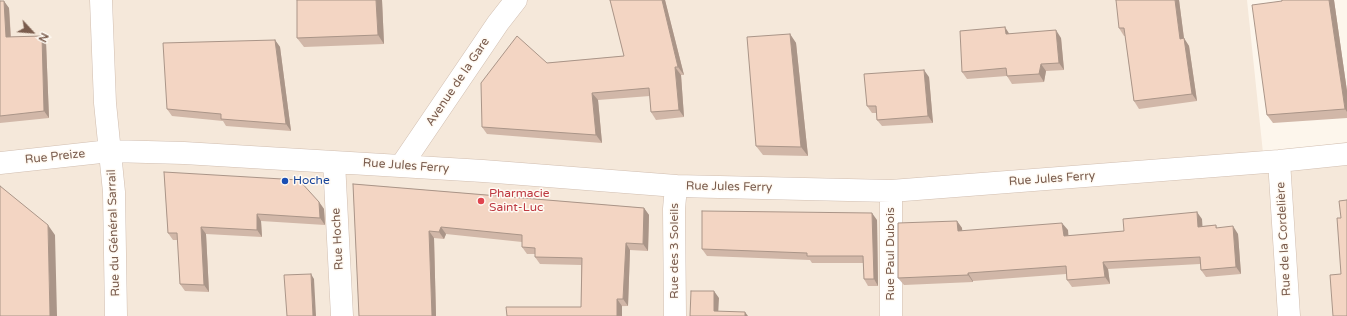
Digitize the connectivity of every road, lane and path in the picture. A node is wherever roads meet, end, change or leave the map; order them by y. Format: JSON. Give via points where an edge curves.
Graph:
{"nodes":[{"id":1,"x":101,"y":0,"type":"edge"},
{"id":2,"x":516,"y":0,"type":"edge"},
{"id":3,"x":110,"y":151,"type":"junction"},
{"id":4,"x":1347,"y":154,"type":"edge"},
{"id":5,"x":1279,"y":161,"type":"junction"},
{"id":6,"x":334,"y":162,"type":"junction"},
{"id":7,"x":0,"y":163,"type":"edge"},
{"id":8,"x":401,"y":166,"type":"junction"},
{"id":9,"x":676,"y":186,"type":"junction"},
{"id":10,"x":891,"y":191,"type":"junction"},
{"id":11,"x":116,"y":316,"type":"edge"},
{"id":12,"x":342,"y":316,"type":"edge"},
{"id":13,"x":675,"y":316,"type":"edge"},
{"id":14,"x":891,"y":316,"type":"edge"},
{"id":15,"x":1289,"y":316,"type":"edge"}],
"edges":[{"from":1,"to":3,"type":"street","name":"Rue du Général Sarrail","via":[[105,103]]},
{"from":2,"to":8,"type":"street","name":"Avenue de la Gare"},
{"from":3,"to":6,"type":"street","name":"Rue Jules Ferry"},
{"from":3,"to":7,"type":"street","name":"Rue Preize"},
{"from":3,"to":11,"type":"street","name":"Rue du Général Sarrail","via":[[114,192]]},
{"from":4,"to":5,"type":"street","name":"Rue Jules Ferry"},
{"from":5,"to":10,"type":"street","name":"Rue Jules Ferry"},
{"from":5,"to":15,"type":"street","name":"Rue de la Cordelière"},
{"from":6,"to":8,"type":"street","name":"Rue Jules Ferry"},
{"from":6,"to":12,"type":"street","name":"Rue Hoche"},
{"from":8,"to":9,"type":"street","name":"Rue Jules Ferry"},
{"from":9,"to":10,"type":"street","name":"Rue Jules Ferry"},
{"from":9,"to":13,"type":"street","name":"Rue des 3 Soleils"},
{"from":10,"to":14,"type":"street","name":"Rue Paul Dubois"}]}
